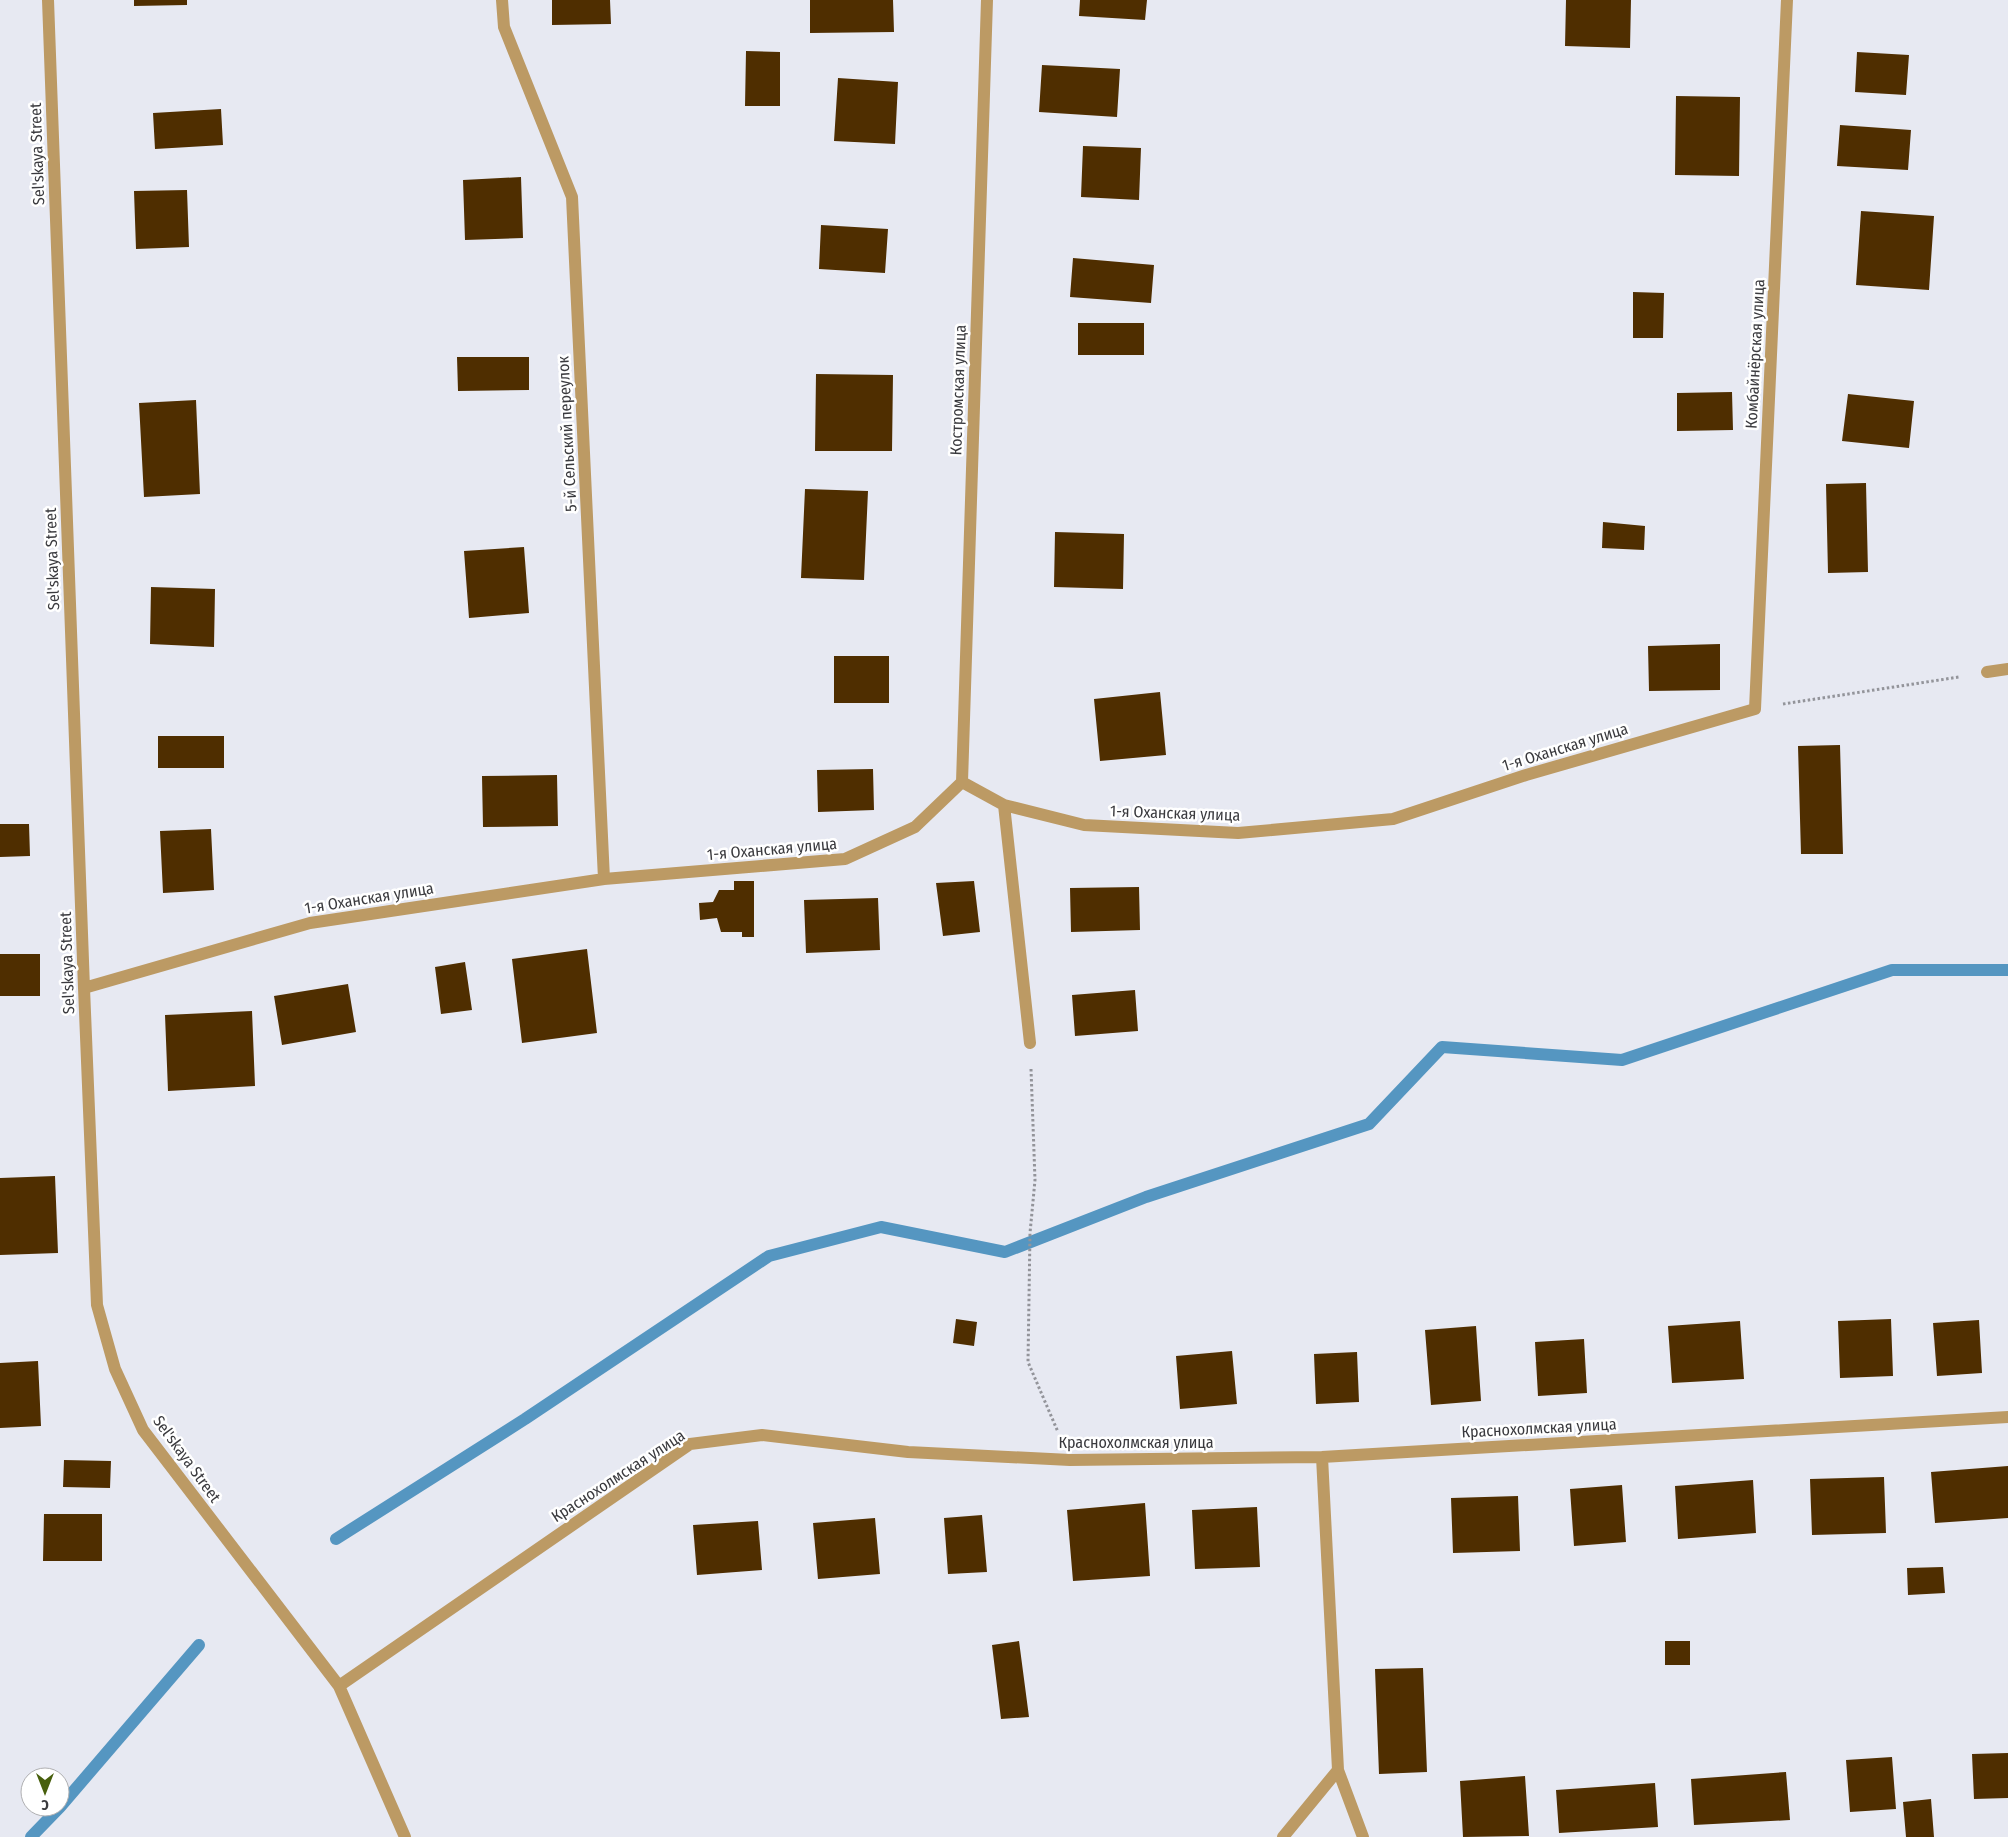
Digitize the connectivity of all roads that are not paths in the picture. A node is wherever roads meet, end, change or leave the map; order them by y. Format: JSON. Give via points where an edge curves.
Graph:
{"nodes":[{"id":1,"x":48,"y":0,"type":"edge"},
{"id":2,"x":502,"y":0,"type":"edge"},
{"id":3,"x":987,"y":0,"type":"edge"},
{"id":4,"x":1787,"y":0,"type":"edge"},
{"id":5,"x":2008,"y":669,"type":"edge"},
{"id":6,"x":1987,"y":672,"type":"road end"},
{"id":7,"x":1755,"y":709,"type":"joint"},
{"id":8,"x":962,"y":782,"type":"junction"},
{"id":9,"x":1004,"y":806,"type":"junction"},
{"id":10,"x":604,"y":879,"type":"junction"},
{"id":11,"x":84,"y":988,"type":"junction"},
{"id":12,"x":1030,"y":1043,"type":"road end"},
{"id":13,"x":2008,"y":1418,"type":"edge"},
{"id":14,"x":1322,"y":1457,"type":"junction"},
{"id":15,"x":339,"y":1686,"type":"junction"},
{"id":16,"x":1338,"y":1770,"type":"junction"},
{"id":17,"x":405,"y":1837,"type":"edge"},
{"id":18,"x":1283,"y":1837,"type":"edge"},
{"id":19,"x":1363,"y":1837,"type":"edge"}],
"edges":[{"from":1,"to":11,"type":"street","name":"Sel'skaya Street"},
{"from":2,"to":10,"type":"street","name":"5-й Сельский переулок","via":[[504,27],[572,197]]},
{"from":3,"to":8,"type":"street","name":"Костромская улица"},
{"from":4,"to":7,"type":"street","name":"Комбайнёрская улица"},
{"from":5,"to":6,"type":"street"},
{"from":7,"to":9,"type":"street","name":"1-я Оханская улица","via":[[1526,775],[1393,819],[1238,833],[1084,825]]},
{"from":8,"to":9,"type":"street","name":"1-я Оханская улица"},
{"from":8,"to":10,"type":"street","name":"1-я Оханская улица","via":[[915,827],[845,859]]},
{"from":9,"to":12,"type":"street"},
{"from":10,"to":11,"type":"street","name":"1-я Оханская улица","via":[[310,923]]},
{"from":11,"to":15,"type":"street","name":"Sel'skaya Street","via":[[97,1305],[115,1369],[143,1430]]},
{"from":13,"to":14,"type":"street","name":"Краснохолмская улица"},
{"from":14,"to":15,"type":"street","name":"Краснохолмская улица","via":[[1070,1460],[908,1452],[762,1435],[690,1444]]},
{"from":14,"to":16,"type":"street"},
{"from":15,"to":17,"type":"street","name":"Sel'skaya Street"},
{"from":16,"to":18,"type":"street"},
{"from":16,"to":19,"type":"street"}]}
